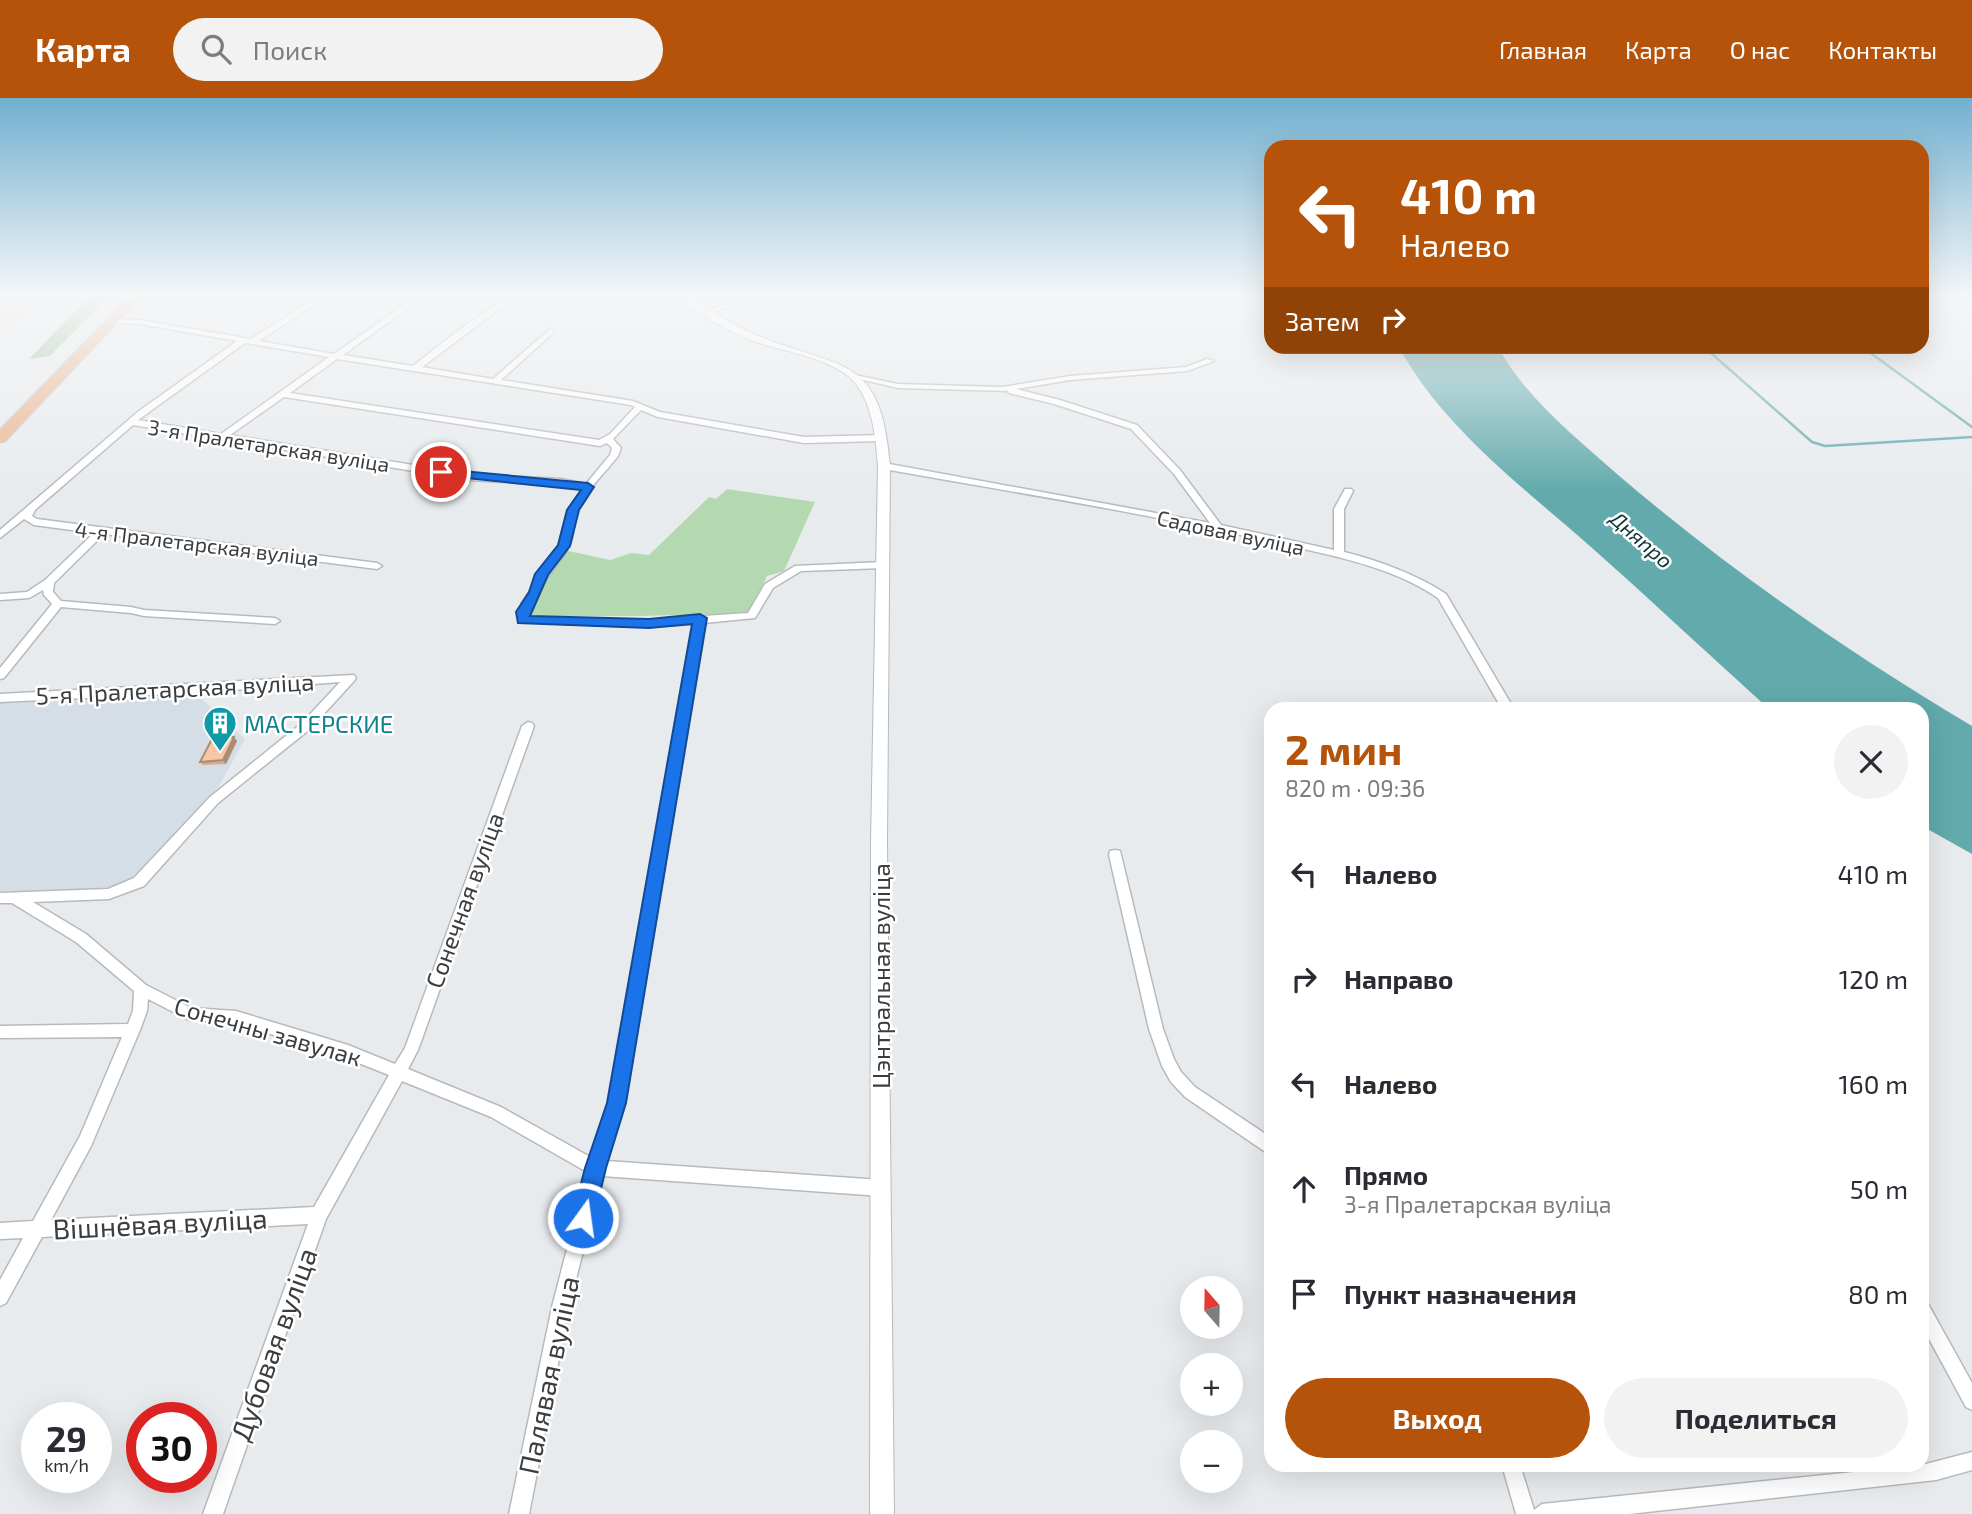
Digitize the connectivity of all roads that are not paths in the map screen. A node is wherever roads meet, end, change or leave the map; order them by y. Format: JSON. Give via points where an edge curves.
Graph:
{"nodes":[{"id":1,"x":74,"y":361,"type":"edge"},
{"id":2,"x":219,"y":361,"type":"edge"},
{"id":3,"x":327,"y":361,"type":"edge"},
{"id":4,"x":369,"y":361,"type":"edge"},
{"id":5,"x":425,"y":361,"type":"edge"},
{"id":6,"x":517,"y":361,"type":"edge"},
{"id":7,"x":822,"y":361,"type":"edge"},
{"id":8,"x":1210,"y":361,"type":"dead end"},
{"id":9,"x":416,"y":368,"type":"junction"},
{"id":10,"x":855,"y":377,"type":"junction"},
{"id":11,"x":496,"y":380,"type":"junction"},
{"id":12,"x":1003,"y":389,"type":"junction"},
{"id":13,"x":281,"y":394,"type":"junction"},
{"id":14,"x":640,"y":406,"type":"junction"},
{"id":15,"x":658,"y":414,"type":"junction"},
{"id":16,"x":132,"y":422,"type":"junction"},
{"id":17,"x":620,"y":429,"type":"junction"},
{"id":18,"x":1138,"y":430,"type":"joint"},
{"id":19,"x":0,"y":438,"type":"edge"},
{"id":20,"x":220,"y":438,"type":"junction"},
{"id":21,"x":881,"y":438,"type":"junction"},
{"id":22,"x":609,"y":440,"type":"junction"},
{"id":23,"x":884,"y":466,"type":"junction"},
{"id":24,"x":531,"y":480,"type":"joint"},
{"id":25,"x":588,"y":487,"type":"junction"},
{"id":26,"x":1348,"y":491,"type":"dead end"},
{"id":27,"x":30,"y":510,"type":"junction"},
{"id":28,"x":1219,"y":527,"type":"junction"},
{"id":29,"x":102,"y":530,"type":"junction"},
{"id":30,"x":0,"y":536,"type":"edge"},
{"id":31,"x":1339,"y":555,"type":"junction"},
{"id":32,"x":883,"y":565,"type":"junction"},
{"id":33,"x":377,"y":566,"type":"dead end"},
{"id":34,"x":49,"y":582,"type":"junction"},
{"id":35,"x":0,"y":597,"type":"edge"},
{"id":36,"x":58,"y":604,"type":"junction"},
{"id":37,"x":700,"y":618,"type":"junction"},
{"id":38,"x":275,"y":621,"type":"dead end"},
{"id":39,"x":0,"y":675,"type":"edge"},
{"id":40,"x":0,"y":698,"type":"edge"},
{"id":41,"x":1504,"y":702,"type":"edge"},
{"id":42,"x":528,"y":726,"type":"dead end"},
{"id":43,"x":1115,"y":855,"type":"dead end"},
{"id":44,"x":0,"y":898,"type":"edge"},
{"id":45,"x":15,"y":898,"type":"junction"},
{"id":46,"x":141,"y":989,"type":"junction"},
{"id":47,"x":133,"y":1030,"type":"junction"},
{"id":48,"x":0,"y":1032,"type":"edge"},
{"id":49,"x":397,"y":1072,"type":"junction"},
{"id":50,"x":1264,"y":1142,"type":"edge"},
{"id":51,"x":595,"y":1168,"type":"junction"},
{"id":52,"x":881,"y":1188,"type":"junction"},
{"id":53,"x":319,"y":1214,"type":"junction"},
{"id":54,"x":35,"y":1230,"type":"junction"},
{"id":55,"x":0,"y":1231,"type":"edge"},
{"id":56,"x":0,"y":1297,"type":"edge"},
{"id":57,"x":1929,"y":1323,"type":"edge"},
{"id":58,"x":1972,"y":1401,"type":"edge"},
{"id":59,"x":1972,"y":1461,"type":"edge"},
{"id":60,"x":1513,"y":1472,"type":"edge"},
{"id":61,"x":1927,"y":1472,"type":"edge"},
{"id":62,"x":1929,"y":1472,"type":"edge"},
{"id":63,"x":213,"y":1514,"type":"edge"},
{"id":64,"x":519,"y":1514,"type":"edge"},
{"id":65,"x":882,"y":1514,"type":"edge"},
{"id":66,"x":1526,"y":1514,"type":"edge"},
{"id":67,"x":1542,"y":1514,"type":"edge"}],
"edges":[{"from":1,"to":19,"type":"main road"},
{"from":2,"to":16,"type":"street"},
{"from":3,"to":13,"type":"street"},
{"from":4,"to":9,"type":"street"},
{"from":5,"to":9,"type":"street"},
{"from":6,"to":11,"type":"street"},
{"from":7,"to":10,"type":"street"},
{"from":8,"to":12,"type":"street","via":[[1178,370],[1070,378]]},
{"from":9,"to":11,"type":"street"},
{"from":10,"to":12,"type":"street","via":[[898,386]]},
{"from":10,"to":21,"type":"street","name":"Цэнтральная вуліца"},
{"from":11,"to":14,"type":"street"},
{"from":12,"to":18,"type":"street"},
{"from":13,"to":20,"type":"street"},
{"from":13,"to":22,"type":"street","via":[[588,442]]},
{"from":14,"to":15,"type":"street"},
{"from":14,"to":17,"type":"street"},
{"from":15,"to":17,"type":"street"},
{"from":15,"to":21,"type":"street","via":[[811,441]]},
{"from":16,"to":20,"type":"street","name":"3-я Пралетарская вуліца"},
{"from":16,"to":27,"type":"street"},
{"from":17,"to":22,"type":"street"},
{"from":18,"to":28,"type":"street"},
{"from":20,"to":24,"type":"street","name":"3-я Пралетарская вуліца","via":[[468,477]]},
{"from":21,"to":23,"type":"street","name":"Цэнтральная вуліца"},
{"from":22,"to":25,"type":"street","via":[[617,448],[614,456]]},
{"from":23,"to":28,"type":"street","name":"Садовая вуліца"},
{"from":23,"to":32,"type":"street","name":"Цэнтральная вуліца"},
{"from":24,"to":25,"type":"street"},
{"from":25,"to":37,"type":"street","via":[[573,510],[564,546],[542,574],[523,620],[649,624]]},
{"from":26,"to":31,"type":"street","via":[[1339,509]]},
{"from":27,"to":29,"type":"street","name":"4-я Пралетарская вуліца","via":[[27,517],[34,522]]},
{"from":27,"to":30,"type":"street"},
{"from":28,"to":31,"type":"street","name":"Садовая вуліца"},
{"from":29,"to":33,"type":"street","name":"4-я Пралетарская вуліца"},
{"from":29,"to":34,"type":"street"},
{"from":31,"to":41,"type":"street","name":"Садовая вуліца","via":[[1378,565],[1442,596]]},
{"from":32,"to":37,"type":"street","via":[[799,568],[769,586],[751,616]]},
{"from":32,"to":52,"type":"street","name":"Цэнтральная вуліца"},
{"from":34,"to":35,"type":"street","via":[[29,594]]},
{"from":34,"to":36,"type":"street","via":[[48,593]]},
{"from":36,"to":38,"type":"street"},
{"from":36,"to":39,"type":"street"},
{"from":37,"to":51,"type":"street","name":"Палявая вуліца","via":[[617,1103]]},
{"from":40,"to":45,"type":"street","name":"5-я Пралетарская вуліца","via":[[350,678],[306,726],[214,800],[139,882],[109,894]]},
{"from":42,"to":49,"type":"street","name":"Сонечная вуліца","via":[[411,1050]]},
{"from":43,"to":50,"type":"street","via":[[1167,1062],[1190,1092]]},
{"from":44,"to":45,"type":"street"},
{"from":45,"to":46,"type":"street","name":"Сонечны завулак","via":[[81,938]]},
{"from":46,"to":47,"type":"street"},
{"from":46,"to":49,"type":"street","name":"Сонечны завулак","via":[[189,1014],[236,1017]]},
{"from":47,"to":48,"type":"street"},
{"from":47,"to":54,"type":"street","via":[[86,1141]]},
{"from":49,"to":51,"type":"street","name":"Сонечны завулак","via":[[496,1112]]},
{"from":49,"to":53,"type":"street","name":"Сонечная вуліца"},
{"from":51,"to":52,"type":"street"},
{"from":51,"to":64,"type":"street","name":"Палявая вуліца","via":[[546,1368]]},
{"from":52,"to":65,"type":"street","name":"Цэнтральная вуліца"},
{"from":53,"to":54,"type":"street","name":"Вішнёвая вуліца"},
{"from":53,"to":63,"type":"street","name":"Дубовая вуліца"},
{"from":54,"to":55,"type":"street","name":"Вішнёвая вуліца"},
{"from":54,"to":56,"type":"street"},
{"from":57,"to":58,"type":"street"},
{"from":59,"to":62,"type":"street"},
{"from":60,"to":66,"type":"street"},
{"from":61,"to":67,"type":"street"}]}
